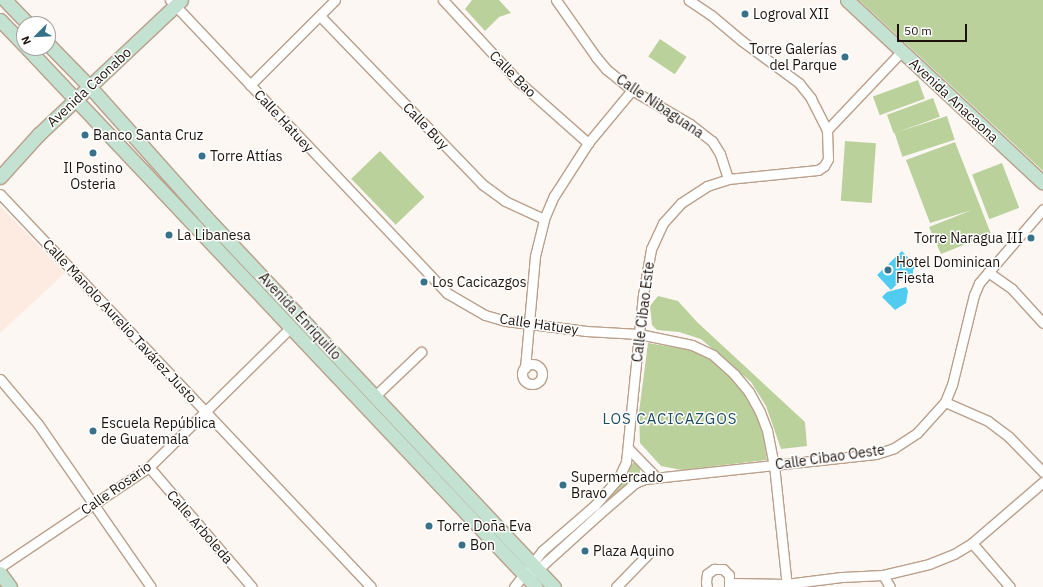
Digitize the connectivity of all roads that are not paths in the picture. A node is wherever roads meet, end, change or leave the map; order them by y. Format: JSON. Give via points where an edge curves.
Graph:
{"nodes":[{"id":1,"x":5,"y":0,"type":"edge"},
{"id":2,"x":335,"y":0,"type":"edge"},
{"id":3,"x":443,"y":0,"type":"edge"},
{"id":4,"x":556,"y":0,"type":"edge"},
{"id":5,"x":689,"y":0,"type":"edge"},
{"id":6,"x":847,"y":0,"type":"edge"},
{"id":7,"x":175,"y":2,"type":"edge"},
{"id":8,"x":20,"y":16,"type":"edge"},
{"id":9,"x":320,"y":16,"type":"junction"},
{"id":10,"x":0,"y":20,"type":"edge"},
{"id":11,"x":16,"y":37,"type":"edge"},
{"id":12,"x":902,"y":51,"type":"junction"},
{"id":13,"x":56,"y":52,"type":"edge"},
{"id":14,"x":35,"y":56,"type":"edge"},
{"id":15,"x":250,"y":85,"type":"junction"},
{"id":16,"x":90,"y":87,"type":"junction"},
{"id":17,"x":632,"y":90,"type":"junction"},
{"id":18,"x":76,"y":100,"type":"junction"},
{"id":19,"x":827,"y":130,"type":"junction"},
{"id":20,"x":588,"y":143,"type":"junction"},
{"id":21,"x":0,"y":177,"type":"edge"},
{"id":22,"x":728,"y":178,"type":"junction"},
{"id":23,"x":1043,"y":183,"type":"edge"},
{"id":24,"x":0,"y":194,"type":"edge"},
{"id":25,"x":1043,"y":209,"type":"edge"},
{"id":26,"x":204,"y":215,"type":"junction"},
{"id":27,"x":544,"y":219,"type":"junction"},
{"id":28,"x":194,"y":226,"type":"junction"},
{"id":29,"x":988,"y":272,"type":"junction"},
{"id":30,"x":1043,"y":323,"type":"edge"},
{"id":31,"x":529,"y":325,"type":"junction"},
{"id":32,"x":290,"y":328,"type":"junction"},
{"id":33,"x":639,"y":334,"type":"junction"},
{"id":34,"x":422,"y":352,"type":"dead end"},
{"id":35,"x":525,"y":368,"type":"dead end"},
{"id":36,"x":0,"y":379,"type":"edge"},
{"id":37,"x":375,"y":396,"type":"junction"},
{"id":38,"x":945,"y":402,"type":"junction"},
{"id":39,"x":206,"y":412,"type":"junction"},
{"id":40,"x":629,"y":448,"type":"junction"},
{"id":41,"x":774,"y":465,"type":"junction"},
{"id":42,"x":149,"y":467,"type":"junction"},
{"id":43,"x":1043,"y":472,"type":"edge"},
{"id":44,"x":656,"y":477,"type":"junction"},
{"id":45,"x":1043,"y":482,"type":"edge"},
{"id":46,"x":93,"y":504,"type":"junction"},
{"id":47,"x":972,"y":543,"type":"junction"},
{"id":48,"x":649,"y":553,"type":"dead end"},
{"id":49,"x":0,"y":567,"type":"edge"},
{"id":50,"x":0,"y":573,"type":"edge"},
{"id":51,"x":532,"y":574,"type":"edge"},
{"id":52,"x":883,"y":575,"type":"junction"},
{"id":53,"x":730,"y":585,"type":"edge"},
{"id":54,"x":786,"y":585,"type":"edge"},
{"id":55,"x":10,"y":587,"type":"edge"},
{"id":56,"x":151,"y":587,"type":"edge"},
{"id":57,"x":252,"y":587,"type":"edge"},
{"id":58,"x":371,"y":587,"type":"edge"},
{"id":59,"x":515,"y":587,"type":"edge"},
{"id":60,"x":554,"y":587,"type":"edge"},
{"id":61,"x":616,"y":587,"type":"edge"},
{"id":62,"x":707,"y":587,"type":"edge"},
{"id":63,"x":890,"y":587,"type":"edge"},
{"id":64,"x":1010,"y":587,"type":"edge"}],
"edges":[{"from":1,"to":8,"type":"main road"},
{"from":2,"to":9,"type":"street"},
{"from":3,"to":20,"type":"street","name":"Calle Bao","via":[[518,81]]},
{"from":4,"to":17,"type":"street","name":"Calle Nibaguana","via":[[606,69]]},
{"from":5,"to":19,"type":"street","via":[[799,83],[811,98]]},
{"from":6,"to":12,"type":"main road","name":"Avenida Anacaona"},
{"from":7,"to":15,"type":"street","name":"Calle Hatuey"},
{"from":7,"to":16,"type":"main road","name":"Avenida Caonabo"},
{"from":9,"to":15,"type":"street"},
{"from":9,"to":27,"type":"street","name":"Calle Buy","via":[[482,184],[505,201]]},
{"from":10,"to":11,"type":"main road"},
{"from":12,"to":19,"type":"street"},
{"from":12,"to":23,"type":"main road","name":"Avenida Anacaona"},
{"from":13,"to":16,"type":"main road","name":"Avenida Enriquillo"},
{"from":14,"to":18,"type":"main road","name":"Avenida Enriquillo"},
{"from":15,"to":31,"type":"street","name":"Calle Hatuey","via":[[447,294],[485,315]]},
{"from":16,"to":18,"type":"main road","name":"Avenida Caonabo"},
{"from":16,"to":26,"type":"main road","name":"Avenida Enriquillo"},
{"from":17,"to":20,"type":"street"},
{"from":17,"to":22,"type":"street","name":"Calle Nibaguana","via":[[702,132],[712,141],[720,154]]},
{"from":18,"to":21,"type":"main road","name":"Avenida Caonabo","via":[[39,134]]},
{"from":18,"to":28,"type":"main road","name":"Avenida Enriquillo"},
{"from":19,"to":22,"type":"street","name":"Calle Cibao Este","via":[[828,159],[818,170]]},
{"from":20,"to":27,"type":"street","via":[[554,196]]},
{"from":22,"to":33,"type":"street","name":"Calle Cibao Este","via":[[707,186],[681,203],[663,223],[651,249]]},
{"from":24,"to":39,"type":"street","name":"Calle Manolo Aurelio Tavárez Justo"},
{"from":25,"to":29,"type":"street","name":"Calle Cibao Oeste"},
{"from":26,"to":28,"type":"main road"},
{"from":26,"to":37,"type":"main road","name":"Avenida Enriquillo"},
{"from":27,"to":31,"type":"street","via":[[535,256]]},
{"from":28,"to":32,"type":"main road","name":"Avenida Enriquillo"},
{"from":29,"to":30,"type":"street","via":[[1012,289]]},
{"from":29,"to":38,"type":"street","name":"Calle Cibao Oeste","via":[[974,295],[952,385]]},
{"from":31,"to":33,"type":"street","name":"Calle Hatuey"},
{"from":31,"to":35,"type":"street"},
{"from":32,"to":39,"type":"street","name":"Calle Rosario"},
{"from":32,"to":51,"type":"main road","name":"Avenida Enriquillo"},
{"from":33,"to":40,"type":"street","name":"Calle Cibao Este"},
{"from":33,"to":41,"type":"street","name":"Calle Hatuey","via":[[692,345],[713,355],[734,374],[749,392],[760,412],[767,430]]},
{"from":34,"to":37,"type":"street"},
{"from":36,"to":46,"type":"street","via":[[38,424]]},
{"from":37,"to":51,"type":"main road","name":"Avenida Enriquillo"},
{"from":38,"to":41,"type":"street","name":"Calle Cibao Oeste","via":[[917,433],[894,448],[876,454]]},
{"from":38,"to":43,"type":"street","via":[[988,421],[1009,437]]},
{"from":39,"to":42,"type":"street","name":"Calle Rosario"},
{"from":39,"to":58,"type":"street","name":"Calle Manolo Aurelio Tavárez Justo"},
{"from":40,"to":44,"type":"street"},
{"from":40,"to":51,"type":"street","name":"Calle Cibao Este","via":[[619,477]]},
{"from":41,"to":44,"type":"street","name":"Calle Cibao Oeste","via":[[709,474]]},
{"from":41,"to":54,"type":"street","name":"Calle Hatuey"},
{"from":42,"to":46,"type":"street","name":"Calle Rosario"},
{"from":42,"to":57,"type":"street","name":"Calle Arboleda"},
{"from":44,"to":51,"type":"street","name":"Calle Cibao Oeste","via":[[635,483]]},
{"from":45,"to":47,"type":"street"},
{"from":46,"to":49,"type":"street","name":"Calle Rosario"},
{"from":46,"to":56,"type":"street"},
{"from":47,"to":52,"type":"street","via":[[929,564]]},
{"from":47,"to":64,"type":"street"},
{"from":48,"to":61,"type":"street"},
{"from":50,"to":55,"type":"main road"},
{"from":51,"to":59,"type":"street","name":"Calle Cibao Este"},
{"from":51,"to":60,"type":"main road","name":"Avenida Enriquillo"},
{"from":52,"to":54,"type":"street","via":[[842,577]]},
{"from":52,"to":63,"type":"street"},
{"from":53,"to":54,"type":"street"},
{"from":53,"to":62,"type":"street","via":[[729,575],[723,570],[714,569],[706,578]]}]}
